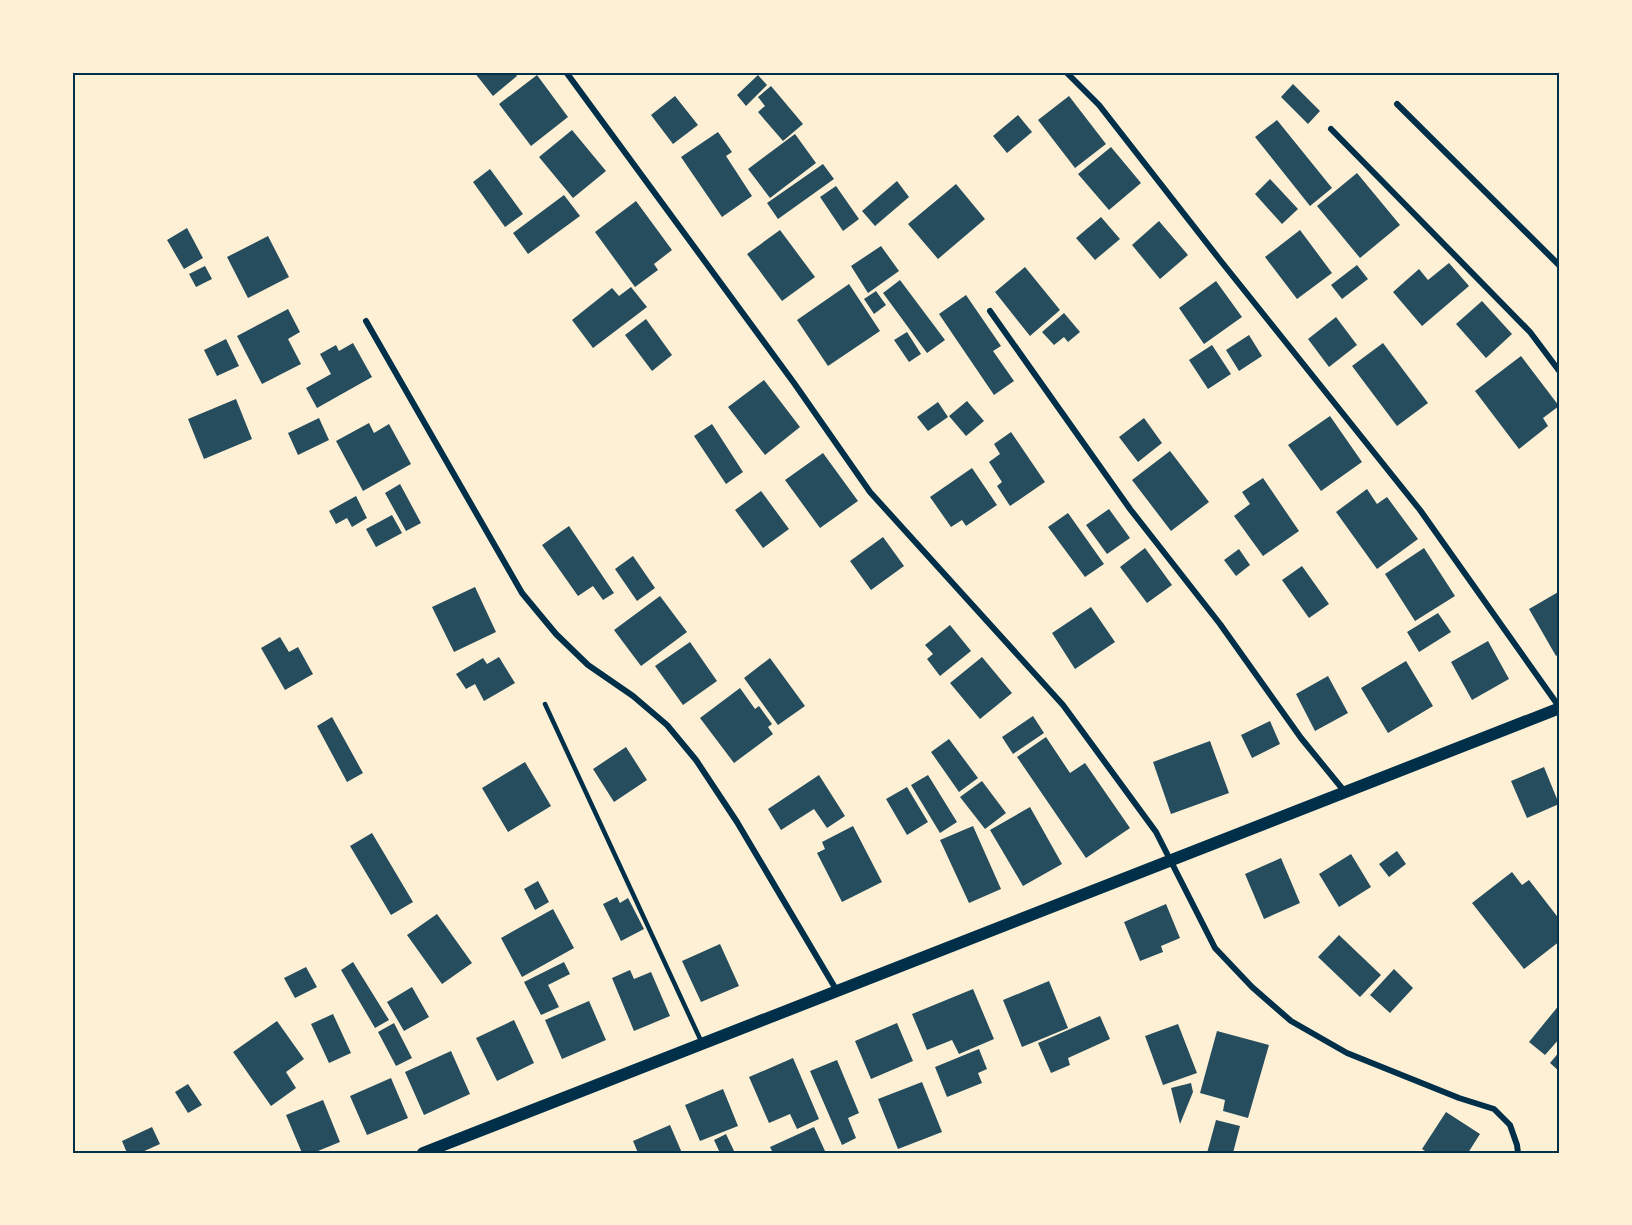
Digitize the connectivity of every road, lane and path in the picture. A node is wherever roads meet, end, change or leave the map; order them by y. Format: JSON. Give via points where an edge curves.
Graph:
{"nodes":[{"id":1,"x":566,"y":72,"type":"edge"},
{"id":2,"x":1065,"y":72,"type":"edge"},
{"id":3,"x":1397,"y":104,"type":"dead end"},
{"id":4,"x":1331,"y":129,"type":"dead end"},
{"id":5,"x":1560,"y":266,"type":"edge"},
{"id":6,"x":990,"y":311,"type":"dead end"},
{"id":7,"x":366,"y":321,"type":"dead end"},
{"id":8,"x":1560,"y":372,"type":"edge"},
{"id":9,"x":544,"y":704,"type":"dead end"},
{"id":10,"x":1560,"y":708,"type":"edge"},
{"id":11,"x":1345,"y":792,"type":"junction"},
{"id":12,"x":1170,"y":861,"type":"junction"},
{"id":13,"x":837,"y":992,"type":"junction"},
{"id":14,"x":702,"y":1043,"type":"junction"},
{"id":15,"x":423,"y":1153,"type":"edge"},
{"id":16,"x":1518,"y":1153,"type":"edge"}],
"edges":[{"from":1,"to":12,"type":"street","via":[[870,492],[1063,705],[1156,832]]},
{"from":2,"to":10,"type":"street","via":[[1099,105],[1420,510]]},
{"from":3,"to":5,"type":"street"},
{"from":4,"to":8,"type":"street","via":[[1530,332]]},
{"from":6,"to":11,"type":"street","via":[[1130,509]]},
{"from":7,"to":13,"type":"street","via":[[522,593],[564,642],[667,725],[696,760]]},
{"from":9,"to":14,"type":"lane"},
{"from":10,"to":11,"type":"main road"},
{"from":11,"to":12,"type":"main road"},
{"from":12,"to":13,"type":"main road"},
{"from":12,"to":16,"type":"street","via":[[1215,948],[1291,1021],[1347,1053],[1494,1109],[1510,1125]]},
{"from":13,"to":14,"type":"main road"},
{"from":14,"to":15,"type":"main road"}]}
